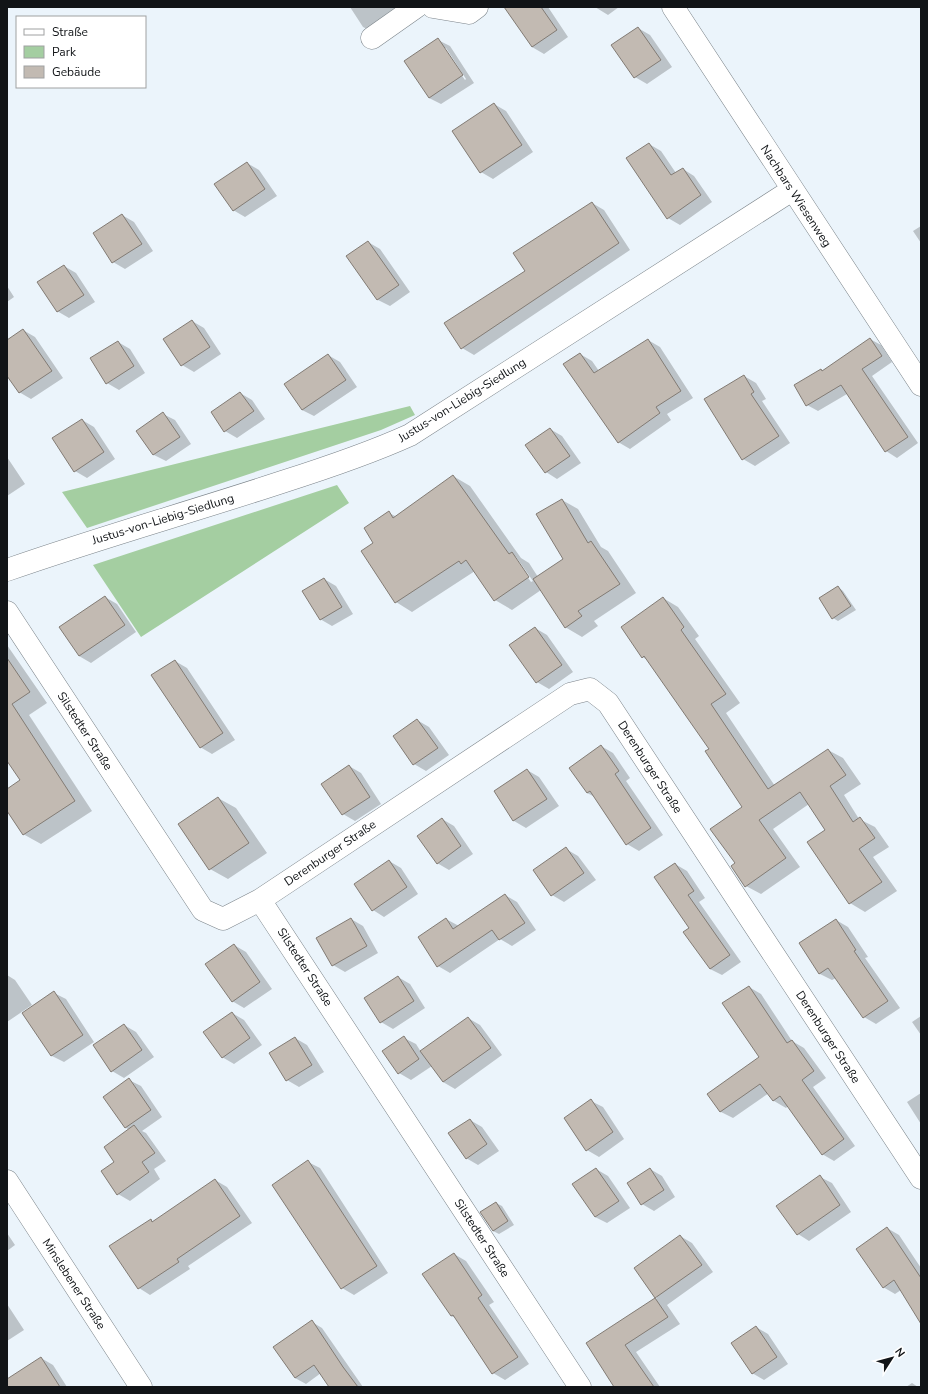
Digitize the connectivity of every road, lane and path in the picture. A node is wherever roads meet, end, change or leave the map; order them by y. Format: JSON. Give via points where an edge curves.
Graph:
{"nodes":[{"id":1,"x":416,"y":7,"type":"edge"},
{"id":2,"x":433,"y":7,"type":"edge"},
{"id":3,"x":477,"y":7,"type":"edge"},
{"id":4,"x":673,"y":7,"type":"edge"},
{"id":5,"x":372,"y":38,"type":"dead end"},
{"id":6,"x":792,"y":190,"type":"junction"},
{"id":7,"x":921,"y":385,"type":"edge"},
{"id":8,"x":7,"y":570,"type":"edge"},
{"id":9,"x":7,"y":612,"type":"edge"},
{"id":10,"x":260,"y":900,"type":"junction"},
{"id":11,"x":921,"y":1178,"type":"edge"},
{"id":12,"x":7,"y":1181,"type":"edge"},
{"id":13,"x":141,"y":1387,"type":"edge"},
{"id":14,"x":580,"y":1387,"type":"edge"}],
"edges":[{"from":1,"to":5,"type":"street"},
{"from":2,"to":3,"type":"street","via":[[469,13]]},
{"from":4,"to":6,"type":"street","name":"Nachbars Wiesenweg"},
{"from":6,"to":7,"type":"street","name":"Nachbars Wiesenweg"},
{"from":6,"to":8,"type":"street","name":"Justus-von-Liebig-Siedlung","via":[[410,435],[363,455]]},
{"from":9,"to":10,"type":"street","name":"Silstedter Straße","via":[[203,910],[223,919]]},
{"from":10,"to":11,"type":"street","name":"Derenburger Straße","via":[[570,694],[590,689],[608,703]]},
{"from":10,"to":14,"type":"street","name":"Silstedter Straße"},
{"from":12,"to":13,"type":"street","name":"Minslebener Straße"}]}
